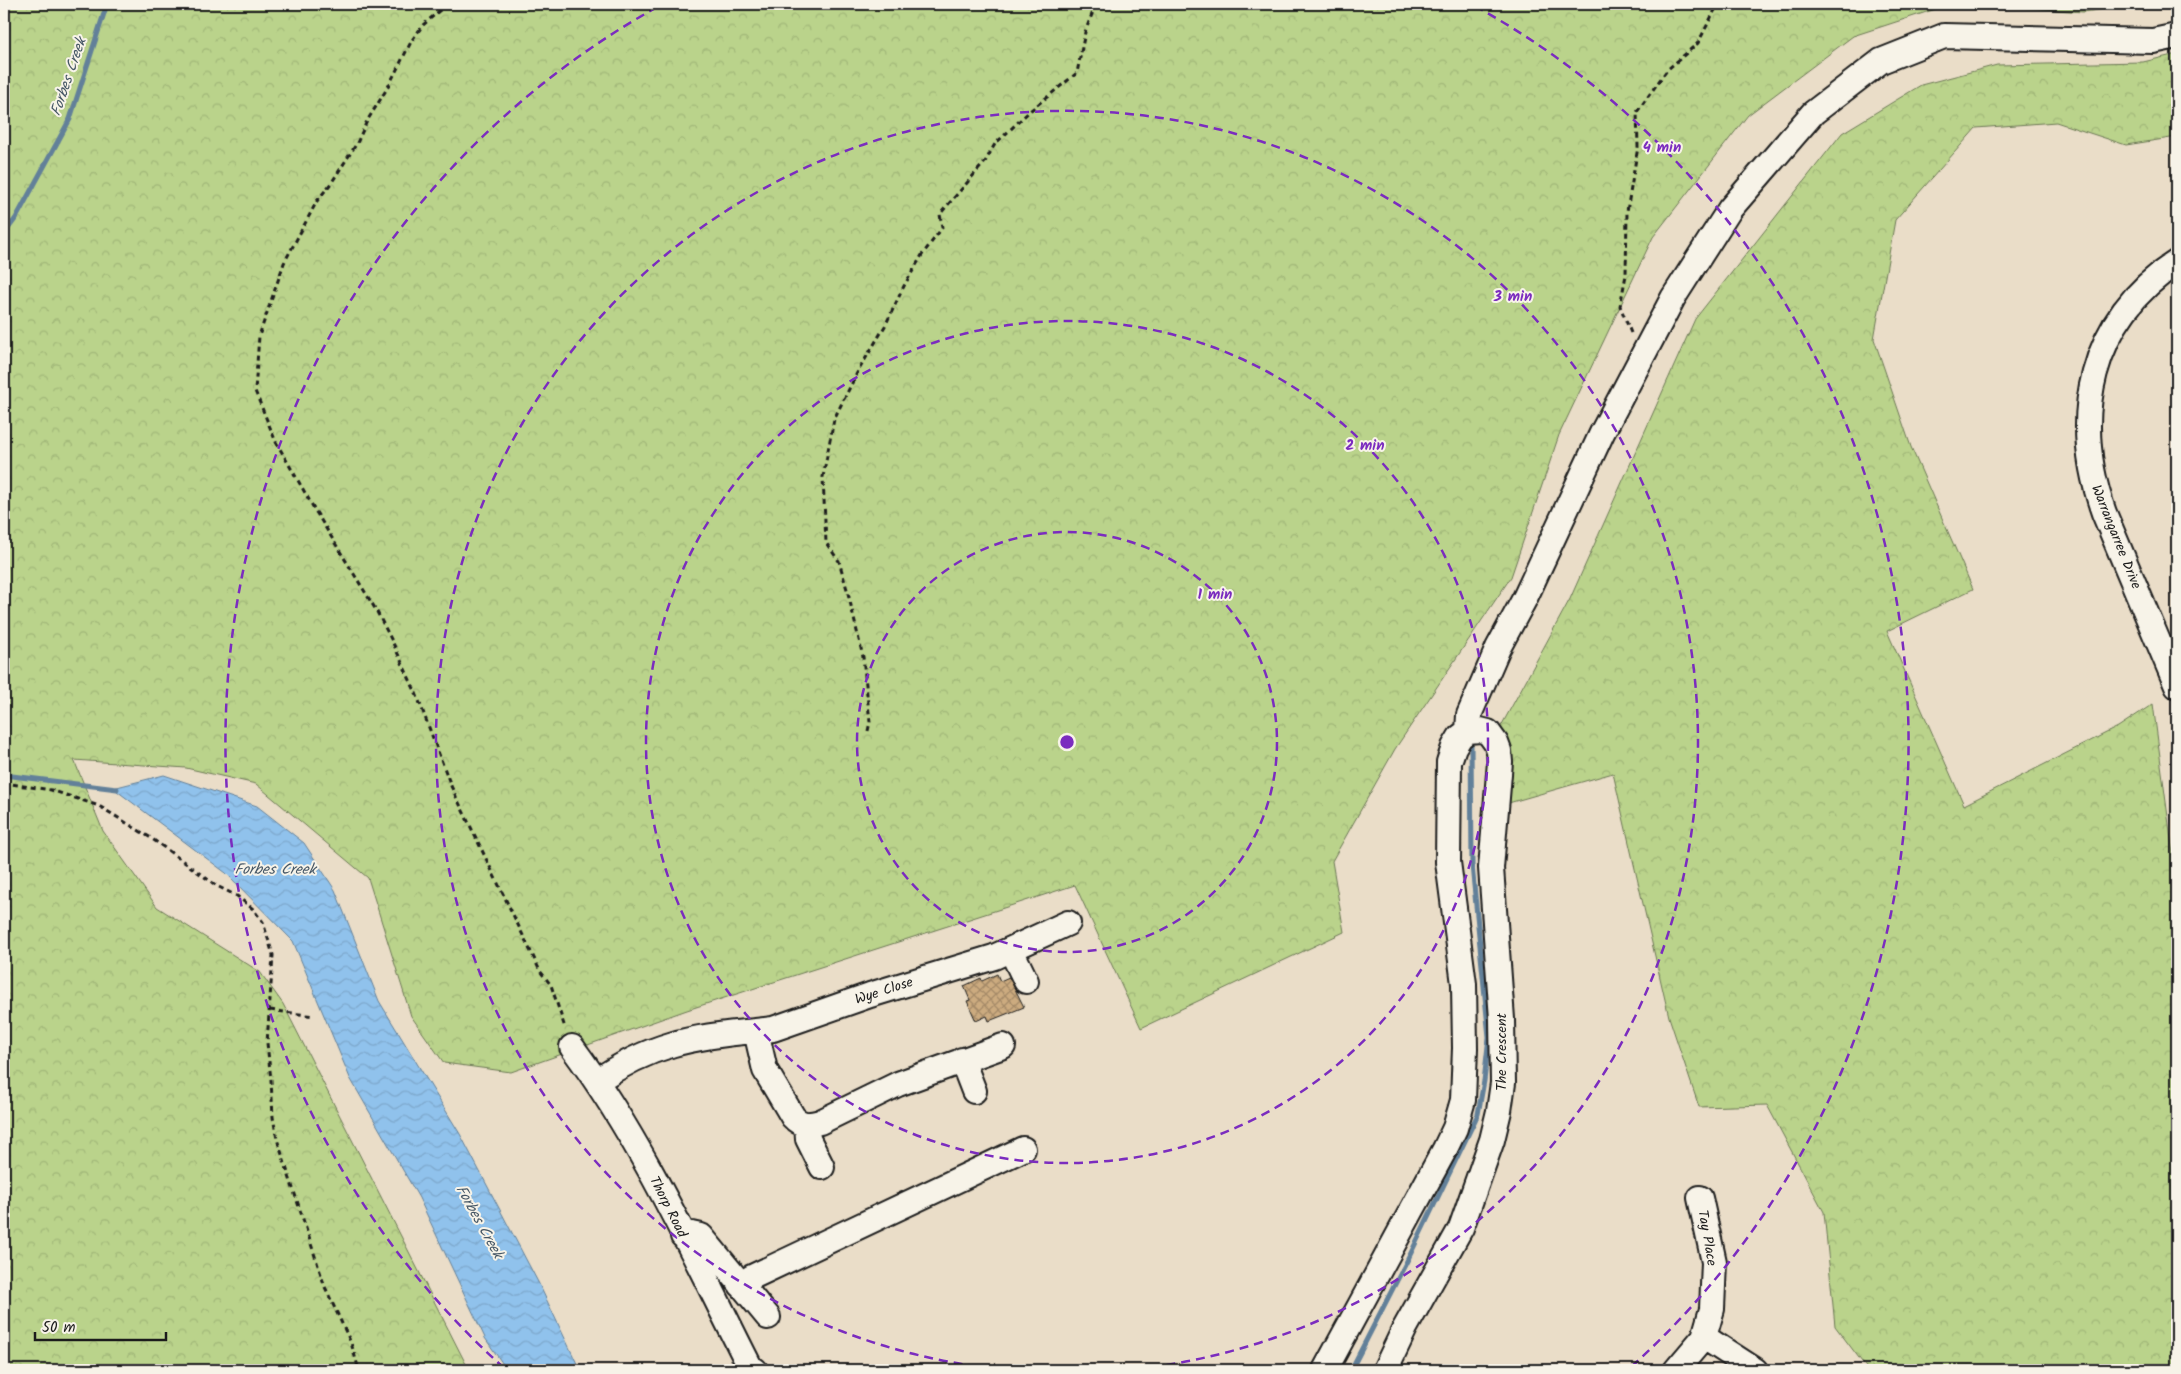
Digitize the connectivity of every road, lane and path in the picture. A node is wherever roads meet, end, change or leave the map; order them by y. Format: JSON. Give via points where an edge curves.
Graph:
{"nodes":[{"id":1,"x":447,"y":4,"type":"edge"},
{"id":2,"x":1096,"y":4,"type":"edge"},
{"id":3,"x":1718,"y":4,"type":"edge"},
{"id":4,"x":2177,"y":36,"type":"edge"},
{"id":5,"x":2177,"y":262,"type":"edge"},
{"id":6,"x":1644,"y":353,"type":"junction"},
{"id":7,"x":2172,"y":658,"type":"edge"},
{"id":8,"x":2177,"y":686,"type":"edge"},
{"id":9,"x":868,"y":731,"type":"dead end"},
{"id":10,"x":1468,"y":731,"type":"junction"},
{"id":11,"x":4,"y":783,"type":"edge"},
{"id":12,"x":1068,"y":923,"type":"dead end"},
{"id":13,"x":1012,"y":950,"type":"junction"},
{"id":14,"x":1026,"y":981,"type":"dead end"},
{"id":15,"x":270,"y":1010,"type":"junction"},
{"id":16,"x":314,"y":1016,"type":"dead end"},
{"id":17,"x":756,"y":1032,"type":"junction"},
{"id":18,"x":1002,"y":1046,"type":"dead end"},
{"id":19,"x":572,"y":1047,"type":"joint"},
{"id":20,"x":962,"y":1060,"type":"junction"},
{"id":21,"x":597,"y":1081,"type":"junction"},
{"id":22,"x":974,"y":1092,"type":"dead end"},
{"id":23,"x":807,"y":1125,"type":"junction"},
{"id":24,"x":1023,"y":1149,"type":"dead end"},
{"id":25,"x":822,"y":1167,"type":"dead end"},
{"id":26,"x":1700,"y":1198,"type":"dead end"},
{"id":27,"x":683,"y":1236,"type":"junction"},
{"id":28,"x":741,"y":1285,"type":"junction"},
{"id":29,"x":768,"y":1317,"type":"dead end"},
{"id":30,"x":1704,"y":1337,"type":"junction"},
{"id":31,"x":359,"y":1370,"type":"edge"},
{"id":32,"x":755,"y":1370,"type":"edge"},
{"id":33,"x":1325,"y":1370,"type":"edge"},
{"id":34,"x":1385,"y":1370,"type":"edge"},
{"id":35,"x":1676,"y":1370,"type":"edge"},
{"id":36,"x":1755,"y":1370,"type":"edge"}],
"edges":[{"from":1,"to":19,"type":"path","via":[[423,25],[412,40],[367,121],[358,144],[317,200],[284,264],[259,336],[255,392],[276,442],[392,641],[416,693],[451,786],[540,971],[552,985]]},
{"from":2,"to":9,"type":"path","via":[[1085,32],[1077,73],[996,144],[985,162],[940,214],[942,228],[904,286],[834,418],[823,477],[826,544],[842,569],[863,657],[870,722]]},
{"from":3,"to":6,"type":"path","via":[[1698,43],[1666,70],[1638,112],[1638,147],[1627,211],[1626,275],[1620,306],[1628,329]]},
{"from":4,"to":6,"type":"street","via":[[2153,41],[1944,36],[1881,61],[1813,113],[1730,209],[1673,298]]},
{"from":5,"to":7,"type":"street","name":"Warrangarree Drive","via":[[2159,274],[2120,319],[2098,362],[2087,411],[2094,486]]},
{"from":6,"to":10,"type":"street","via":[[1602,433],[1526,598],[1498,648],[1469,715]]},
{"from":7,"to":8,"type":"street","name":"Warrangarree Drive"},
{"from":10,"to":33,"type":"street","via":[[1454,747],[1449,771],[1448,862],[1464,984],[1465,1048],[1460,1116]]},
{"from":10,"to":34,"type":"street","name":"The Crescent","via":[[1488,732],[1496,743],[1500,762],[1492,868],[1502,1019],[1500,1111],[1462,1228]]},
{"from":11,"to":15,"type":"path","via":[[52,790],[99,806],[253,909],[263,922],[273,955]]},
{"from":12,"to":13,"type":"street","name":"Wye Close"},
{"from":13,"to":14,"type":"street"},
{"from":13,"to":17,"type":"street","name":"Wye Close","via":[[787,1025]]},
{"from":15,"to":16,"type":"path"},
{"from":15,"to":31,"type":"path","via":[[267,1043],[277,1139],[325,1287],[352,1343]]},
{"from":17,"to":21,"type":"street","name":"Wye Close","via":[[704,1037],[661,1047],[620,1065]]},
{"from":17,"to":23,"type":"street","via":[[765,1070],[793,1117]]},
{"from":18,"to":20,"type":"street"},
{"from":19,"to":21,"type":"street","name":"Thorp Road"},
{"from":20,"to":22,"type":"street"},
{"from":20,"to":23,"type":"street","via":[[898,1084],[820,1122]]},
{"from":21,"to":27,"type":"street","name":"Thorp Road","via":[[642,1156]]},
{"from":23,"to":25,"type":"street","via":[[808,1139]]},
{"from":24,"to":28,"type":"street"},
{"from":26,"to":30,"type":"street","name":"Tay Place","via":[[1714,1262],[1712,1309]]},
{"from":27,"to":28,"type":"street","via":[[701,1236]]},
{"from":27,"to":32,"type":"street","name":"Thorp Road","via":[[750,1367]]},
{"from":28,"to":29,"type":"street"},
{"from":30,"to":35,"type":"street","name":"Tay Place"},
{"from":30,"to":36,"type":"street"}]}
